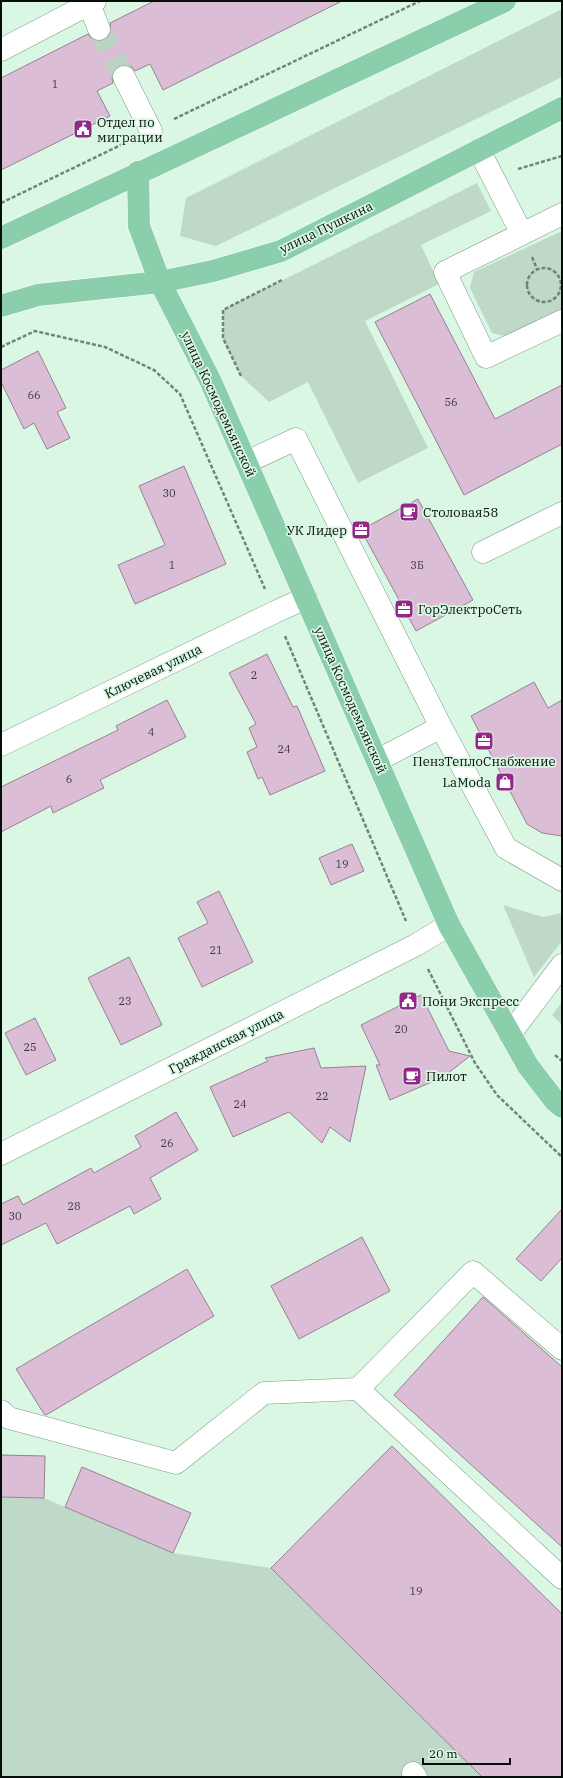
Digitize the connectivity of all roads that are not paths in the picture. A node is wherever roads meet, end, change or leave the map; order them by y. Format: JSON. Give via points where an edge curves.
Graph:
{"nodes":[{"id":1,"x":504,"y":1,"type":"edge"},
{"id":2,"x":92,"y":3,"type":"edge"},
{"id":3,"x":99,"y":28,"type":"tunnel mouth"},
{"id":4,"x":1,"y":50,"type":"edge"},
{"id":5,"x":124,"y":77,"type":"tunnel mouth"},
{"id":6,"x":562,"y":108,"type":"edge"},
{"id":7,"x":151,"y":131,"type":"road end"},
{"id":8,"x":479,"y":150,"type":"junction"},
{"id":9,"x":138,"y":172,"type":"junction"},
{"id":10,"x":562,"y":214,"type":"edge"},
{"id":11,"x":522,"y":234,"type":"junction"},
{"id":12,"x":1,"y":238,"type":"edge"},
{"id":13,"x":160,"y":282,"type":"junction"},
{"id":14,"x":1,"y":306,"type":"edge"},
{"id":15,"x":562,"y":320,"type":"edge"},
{"id":16,"x":246,"y":462,"type":"junction"},
{"id":17,"x":562,"y":513,"type":"edge"},
{"id":18,"x":483,"y":552,"type":"dead end"},
{"id":19,"x":306,"y":598,"type":"junction"},
{"id":20,"x":441,"y":727,"type":"junction"},
{"id":21,"x":1,"y":745,"type":"edge"},
{"id":22,"x":378,"y":760,"type":"junction"},
{"id":23,"x":562,"y":880,"type":"edge"},
{"id":24,"x":449,"y":925,"type":"junction"},
{"id":25,"x":562,"y":965,"type":"edge"},
{"id":26,"x":510,"y":1034,"type":"junction"},
{"id":27,"x":562,"y":1107,"type":"edge"},
{"id":28,"x":1,"y":1154,"type":"edge"},
{"id":29,"x":562,"y":1349,"type":"edge"},
{"id":30,"x":358,"y":1389,"type":"junction"},
{"id":31,"x":1,"y":1410,"type":"edge"},
{"id":32,"x":562,"y":1578,"type":"edge"}],
"edges":[{"from":1,"to":9,"type":"main road"},
{"from":2,"to":3,"type":"street"},
{"from":2,"to":4,"type":"street"},
{"from":5,"to":7,"type":"street"},
{"from":6,"to":8,"type":"main road","name":"улица Пушкина"},
{"from":8,"to":11,"type":"street"},
{"from":8,"to":13,"type":"main road","name":"улица Пушкина","via":[[281,251],[213,271]]},
{"from":9,"to":12,"type":"main road"},
{"from":9,"to":13,"type":"main road","name":"улица Космодемьянской","via":[[139,226]]},
{"from":10,"to":11,"type":"street"},
{"from":11,"to":15,"type":"street","via":[[445,272],[486,357]]},
{"from":13,"to":14,"type":"main road","name":"улица Пушкина","via":[[38,295]]},
{"from":13,"to":16,"type":"main road","name":"улица Космодемьянской","via":[[211,382]]},
{"from":16,"to":19,"type":"main road","name":"улица Космодемьянской"},
{"from":16,"to":20,"type":"street","via":[[296,439]]},
{"from":17,"to":18,"type":"street"},
{"from":19,"to":21,"type":"street","name":"Ключевая улица"},
{"from":19,"to":22,"type":"main road","name":"улица Космодемьянской"},
{"from":20,"to":22,"type":"street"},
{"from":20,"to":23,"type":"street","via":[[506,848]]},
{"from":22,"to":24,"type":"main road","name":"улица Космодемьянской"},
{"from":24,"to":26,"type":"main road","name":"улица Космодемьянской"},
{"from":24,"to":28,"type":"street","name":"Гражданская улица","via":[[416,945]]},
{"from":25,"to":26,"type":"street"},
{"from":26,"to":27,"type":"main road","name":"улица Космодемьянской","via":[[528,1066]]},
{"from":29,"to":30,"type":"street","via":[[473,1272]]},
{"from":30,"to":31,"type":"street","via":[[264,1393],[176,1463],[9,1418]]},
{"from":30,"to":32,"type":"street"}]}
